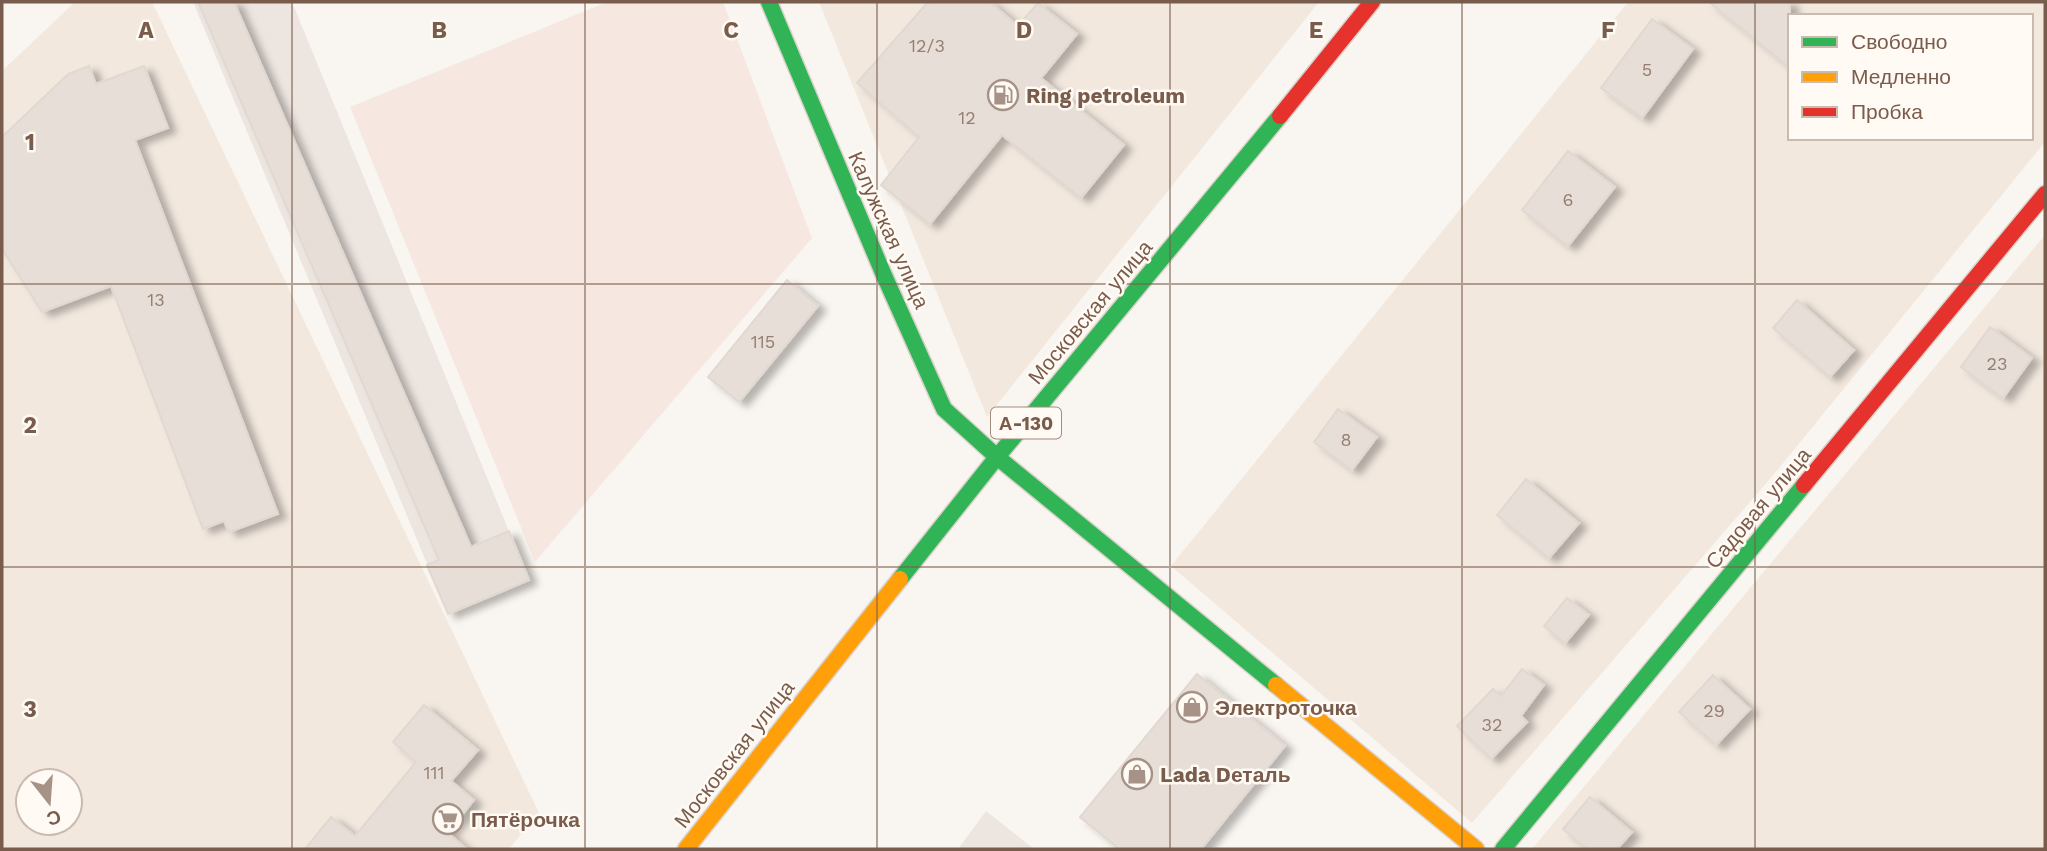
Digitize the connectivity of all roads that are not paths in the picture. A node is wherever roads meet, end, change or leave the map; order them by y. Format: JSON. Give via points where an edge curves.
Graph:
{"nodes":[{"id":1,"x":769,"y":2,"type":"edge"},
{"id":2,"x":1372,"y":2,"type":"edge"},
{"id":3,"x":2045,"y":194,"type":"edge"},
{"id":4,"x":997,"y":457,"type":"junction"},
{"id":5,"x":686,"y":849,"type":"edge"},
{"id":6,"x":1476,"y":849,"type":"edge"},
{"id":7,"x":1503,"y":849,"type":"edge"}],
"edges":[{"from":1,"to":4,"type":"main road","name":"Калужская улица","via":[[944,410]]},
{"from":2,"to":4,"type":"main road","name":"Московская улица","number":"А-130"},
{"from":3,"to":7,"type":"main road","name":"Садовая улица"},
{"from":4,"to":5,"type":"main road","name":"Московская улица","number":"А-130"},
{"from":4,"to":6,"type":"main road","name":"Калужская улица"}]}
